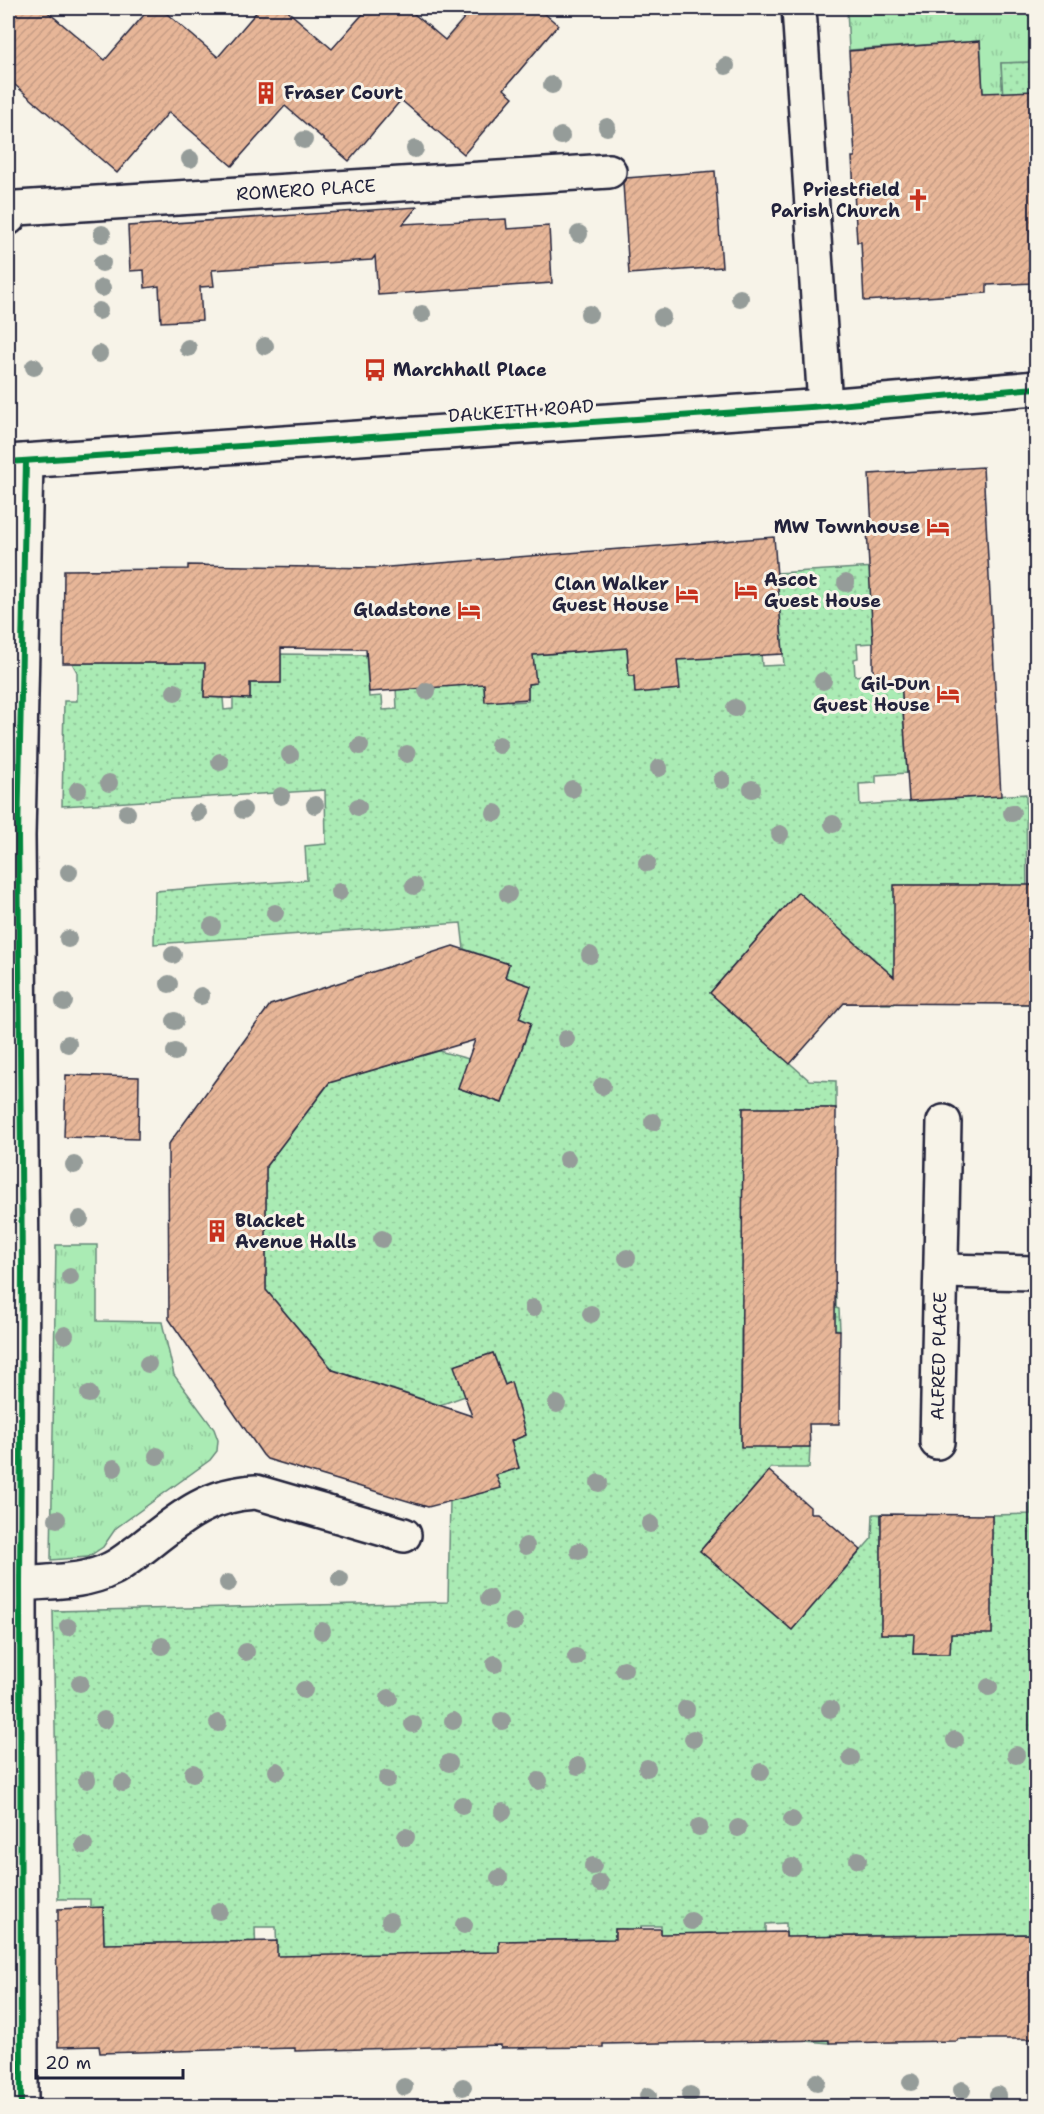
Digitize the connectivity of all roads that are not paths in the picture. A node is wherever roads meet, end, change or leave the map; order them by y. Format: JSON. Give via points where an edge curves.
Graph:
{"nodes":[{"id":1,"x":799,"y":8,"type":"edge"},
{"id":2,"x":609,"y":171,"type":"dead end"},
{"id":3,"x":8,"y":218,"type":"edge"},
{"id":4,"x":1036,"y":388,"type":"edge"},
{"id":5,"x":825,"y":406,"type":"junction"},
{"id":6,"x":17,"y":462,"type":"edge"},
{"id":7,"x":944,"y":1122,"type":"dead end"},
{"id":8,"x":15,"y":1270,"type":"edge"},
{"id":9,"x":941,"y":1271,"type":"junction"},
{"id":10,"x":1036,"y":1273,"type":"edge"},
{"id":11,"x":937,"y":1442,"type":"dead end"},
{"id":12,"x":404,"y":1535,"type":"dead end"},
{"id":13,"x":20,"y":1584,"type":"junction"},
{"id":14,"x":21,"y":2106,"type":"edge"}],
"edges":[{"from":1,"to":5,"type":"street"},
{"from":2,"to":3,"type":"street","name":"ROMERO PLACE","via":[[17,208]]},
{"from":4,"to":5,"type":"street","name":"DALKEITH ROAD"},
{"from":5,"to":6,"type":"street","name":"DALKEITH ROAD"},
{"from":6,"to":8,"type":"street"},
{"from":7,"to":9,"type":"street","name":"ALFRED PLACE"},
{"from":8,"to":13,"type":"street"},
{"from":9,"to":10,"type":"street","name":"ALFRED PLACE"},
{"from":9,"to":11,"type":"street","name":"ALFRED PLACE"},
{"from":12,"to":13,"type":"street","via":[[256,1492],[240,1493],[201,1505],[113,1569],[93,1577]]},
{"from":13,"to":14,"type":"street"}]}
